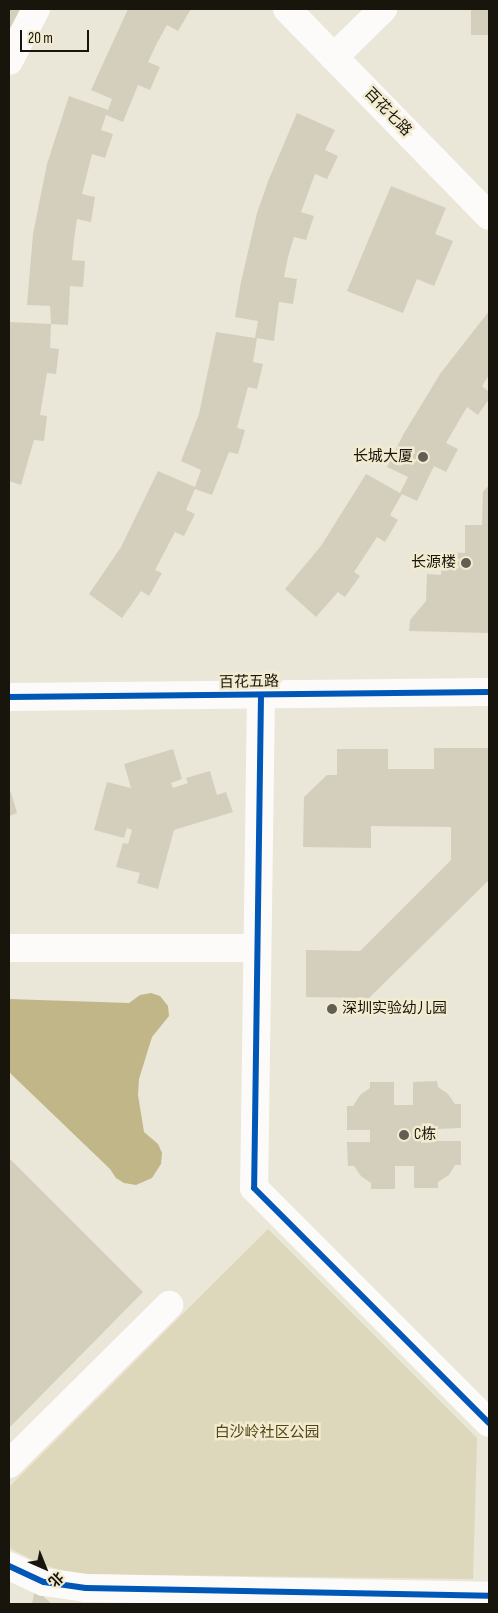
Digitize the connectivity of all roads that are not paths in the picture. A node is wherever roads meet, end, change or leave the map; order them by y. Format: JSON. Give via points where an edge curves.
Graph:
{"nodes":[{"id":1,"x":36,"y":9,"type":"edge"},
{"id":2,"x":287,"y":9,"type":"edge"},
{"id":3,"x":382,"y":9,"type":"edge"},
{"id":4,"x":334,"y":57,"type":"junction"},
{"id":5,"x":9,"y":61,"type":"edge"},
{"id":6,"x":489,"y":216,"type":"edge"},
{"id":7,"x":489,"y":692,"type":"edge"},
{"id":8,"x":261,"y":695,"type":"junction"},
{"id":9,"x":9,"y":698,"type":"edge"},
{"id":10,"x":9,"y":948,"type":"edge"},
{"id":11,"x":257,"y":948,"type":"junction"},
{"id":12,"x":169,"y":1305,"type":"dead end"},
{"id":13,"x":489,"y":1423,"type":"edge"},
{"id":14,"x":9,"y":1464,"type":"edge"},
{"id":15,"x":9,"y":1566,"type":"edge"},
{"id":16,"x":86,"y":1596,"type":"edge"},
{"id":17,"x":489,"y":1596,"type":"edge"}],
"edges":[{"from":1,"to":5,"type":"street"},
{"from":2,"to":4,"type":"street","name":"百花七路"},
{"from":3,"to":4,"type":"street"},
{"from":4,"to":6,"type":"street","name":"百花七路"},
{"from":7,"to":8,"type":"street","name":"百花五路"},
{"from":8,"to":9,"type":"street","name":"百花五路"},
{"from":8,"to":11,"type":"street"},
{"from":10,"to":11,"type":"street"},
{"from":11,"to":13,"type":"street","via":[[254,1188]]},
{"from":12,"to":14,"type":"street"},
{"from":15,"to":16,"type":"street"},
{"from":16,"to":17,"type":"street"}]}
